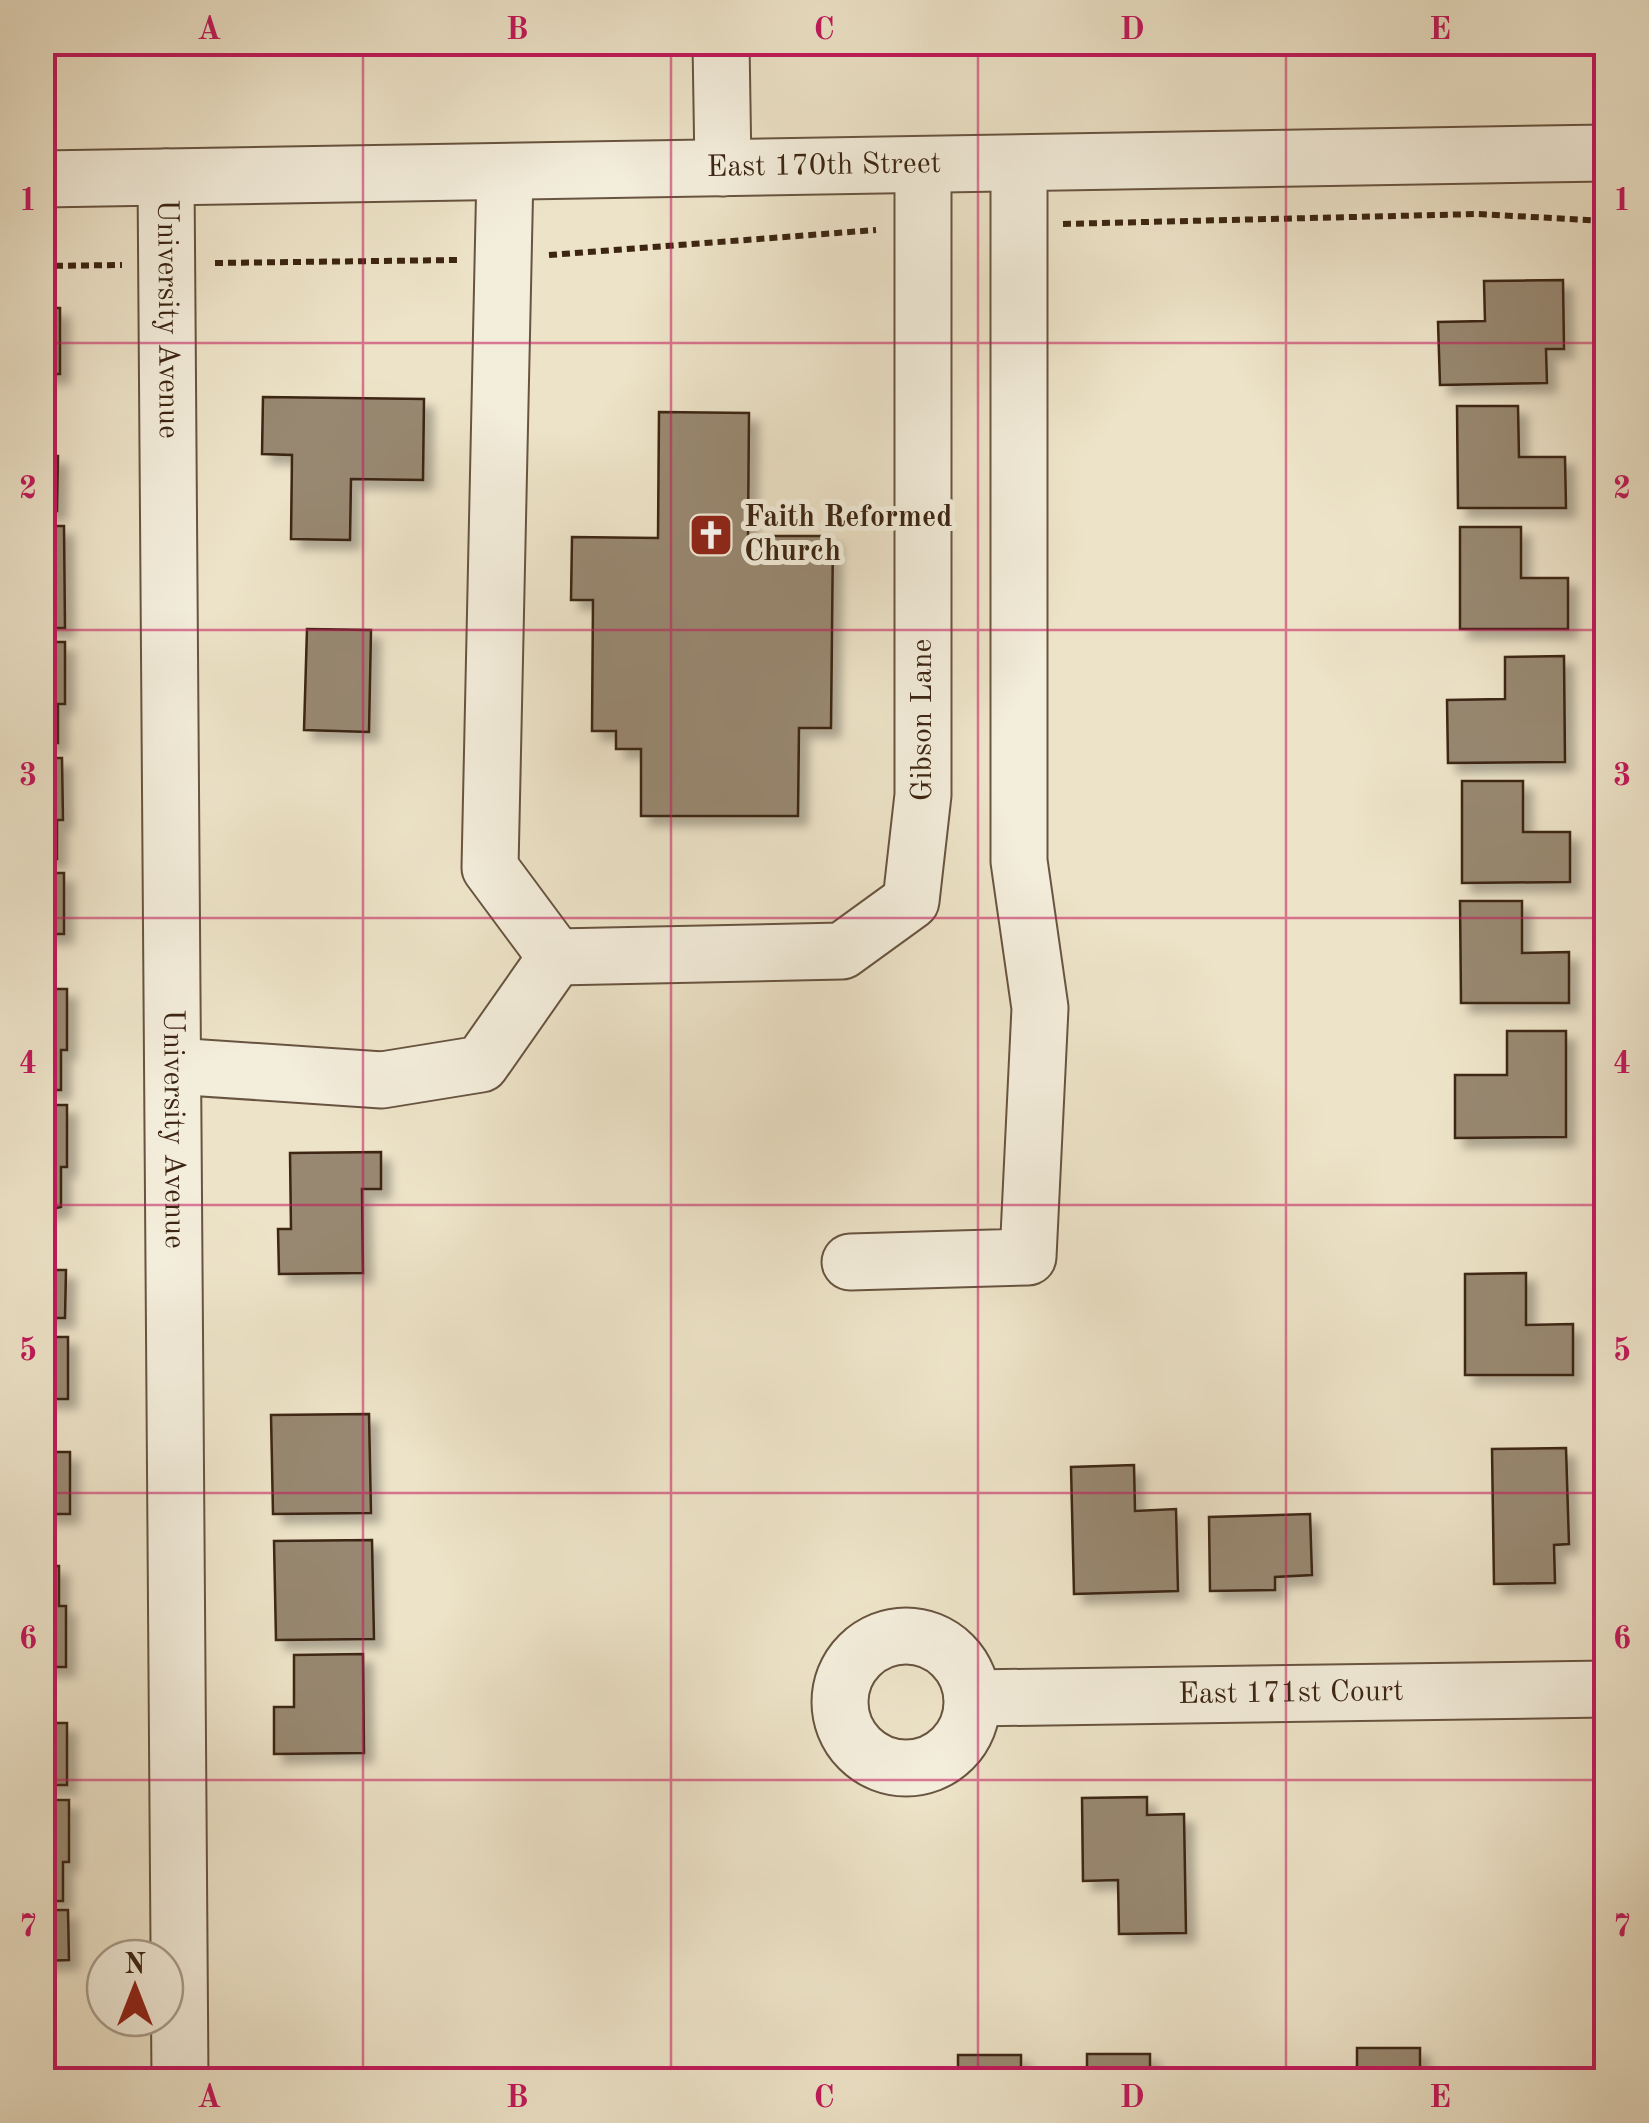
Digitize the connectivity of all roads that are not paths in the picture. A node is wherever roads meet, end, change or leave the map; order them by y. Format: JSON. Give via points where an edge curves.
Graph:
{"nodes":[{"id":1,"x":721,"y":42,"type":"edge"},
{"id":2,"x":1606,"y":153,"type":"edge"},
{"id":3,"x":1019,"y":164,"type":"junction"},
{"id":4,"x":923,"y":165,"type":"junction"},
{"id":5,"x":723,"y":168,"type":"junction"},
{"id":6,"x":505,"y":172,"type":"junction"},
{"id":7,"x":166,"y":177,"type":"junction"},
{"id":8,"x":42,"y":179,"type":"edge"},
{"id":9,"x":556,"y":957,"type":"junction"},
{"id":10,"x":173,"y":1066,"type":"junction"},
{"id":11,"x":850,"y":1262,"type":"dead end"},
{"id":12,"x":1606,"y":1689,"type":"edge"},
{"id":13,"x":973,"y":1698,"type":"dead end"},
{"id":14,"x":180,"y":2080,"type":"edge"}],
"edges":[{"from":1,"to":5,"type":"street"},
{"from":2,"to":3,"type":"street","name":"East 170th Street"},
{"from":3,"to":4,"type":"street","name":"East 170th Street"},
{"from":3,"to":11,"type":"street","via":[[1019,861],[1040,1008],[1028,1258]]},
{"from":4,"to":5,"type":"street","name":"East 170th Street"},
{"from":4,"to":9,"type":"street","name":"Gibson Lane","via":[[923,796],[911,901],[842,950]]},
{"from":5,"to":6,"type":"street","name":"East 170th Street"},
{"from":6,"to":7,"type":"street","name":"East 170th Street"},
{"from":6,"to":9,"type":"street","via":[[490,868]]},
{"from":7,"to":8,"type":"street","name":"East 170th Street"},
{"from":7,"to":10,"type":"street","name":"University Avenue"},
{"from":9,"to":10,"type":"street","via":[[481,1064],[382,1080]]},
{"from":10,"to":14,"type":"street","name":"University Avenue"},
{"from":12,"to":13,"type":"street","name":"East 171st Court"}]}
